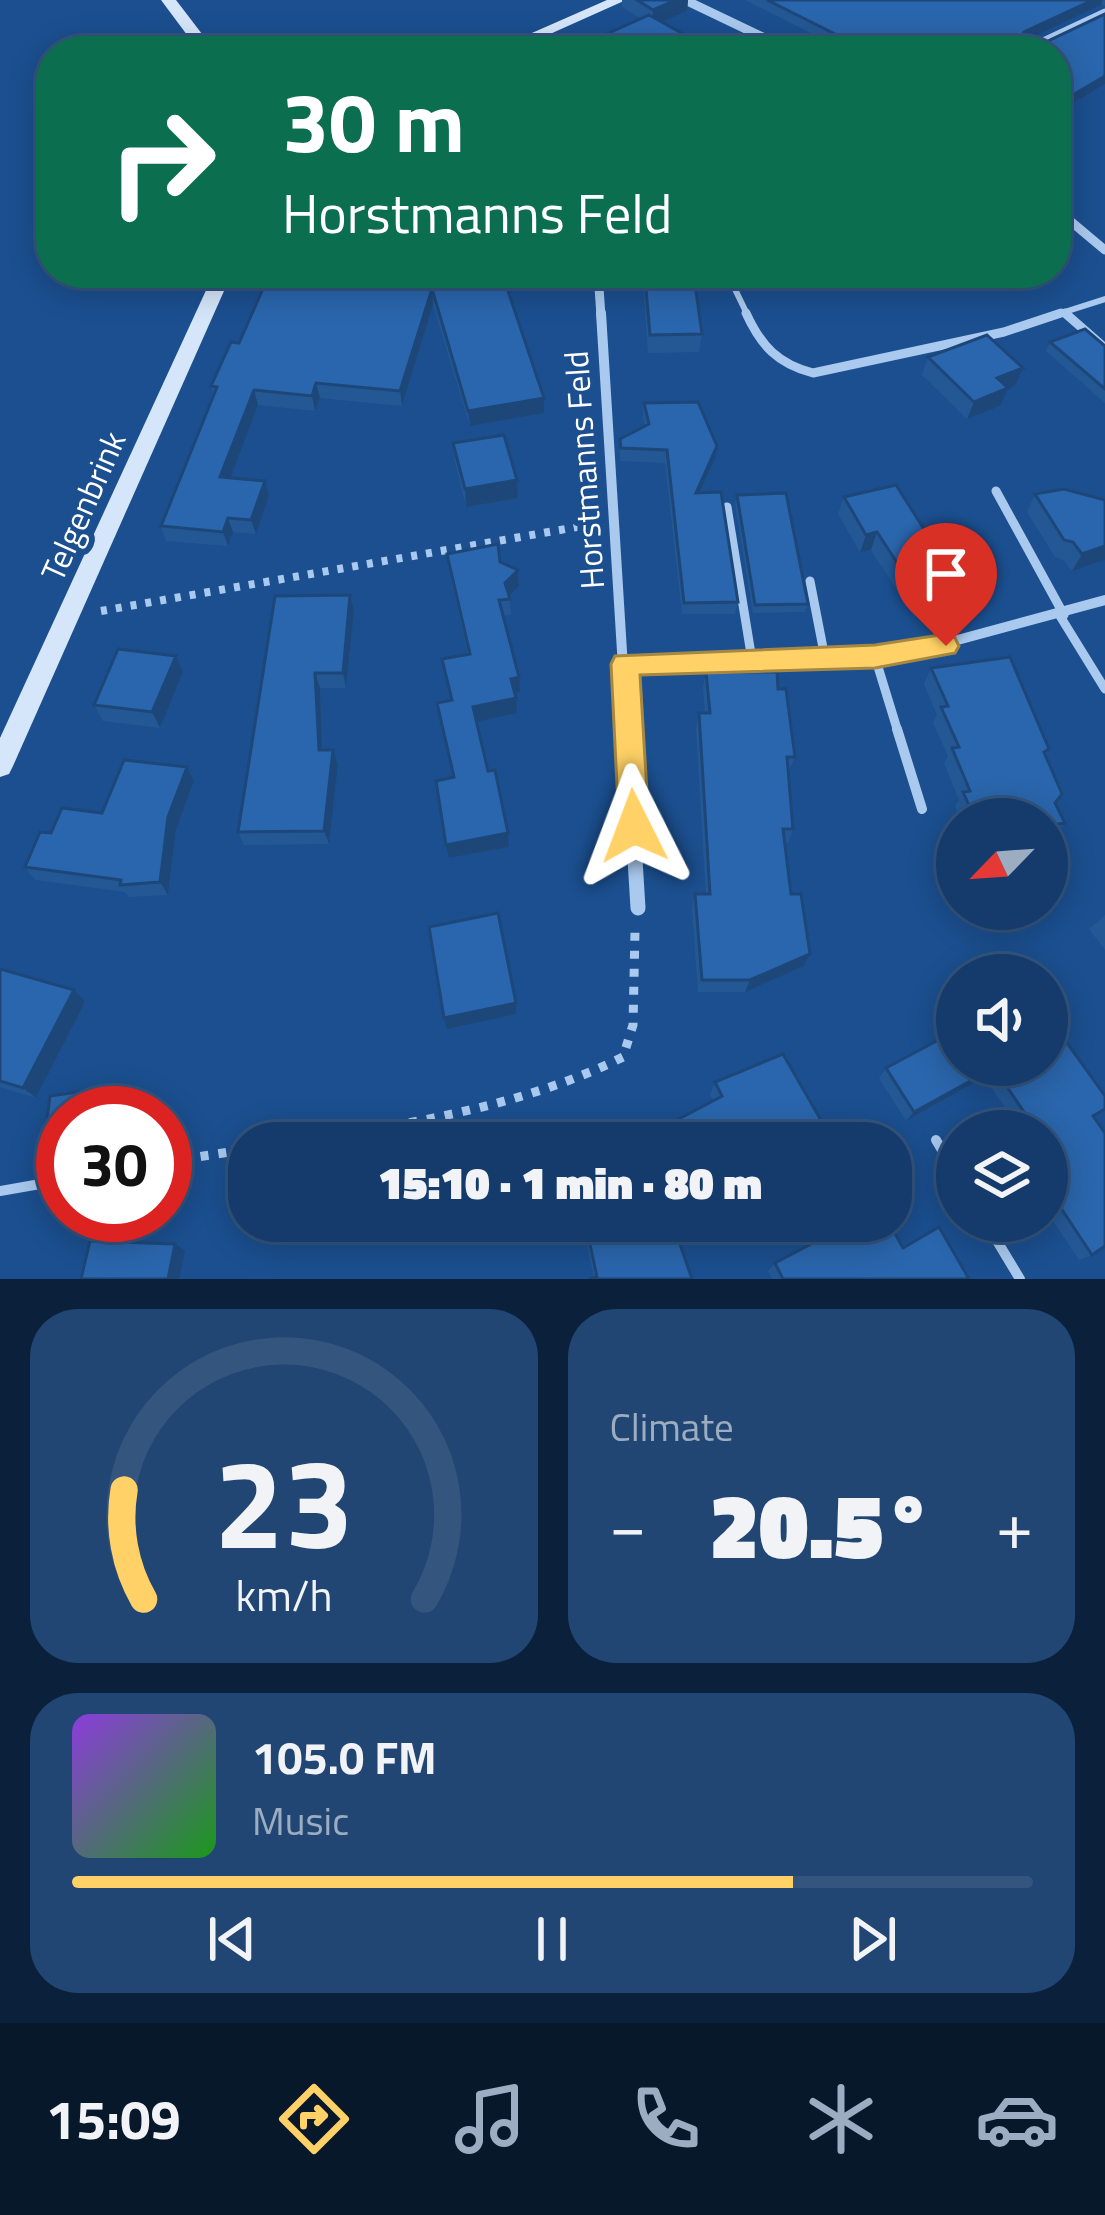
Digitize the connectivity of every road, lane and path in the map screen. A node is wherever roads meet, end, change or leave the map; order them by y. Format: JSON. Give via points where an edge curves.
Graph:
{"nodes":[{"id":1,"x":169,"y":0,"type":"edge"},
{"id":2,"x":619,"y":0,"type":"edge"},
{"id":3,"x":685,"y":0,"type":"edge"},
{"id":4,"x":1105,"y":13,"type":"edge"},
{"id":5,"x":196,"y":36,"type":"edge"},
{"id":6,"x":534,"y":36,"type":"edge"},
{"id":7,"x":761,"y":36,"type":"edge"},
{"id":8,"x":1056,"y":36,"type":"edge"},
{"id":9,"x":1071,"y":222,"type":"edge"},
{"id":10,"x":1105,"y":250,"type":"edge"},
{"id":11,"x":216,"y":288,"type":"edge"},
{"id":12,"x":600,"y":288,"type":"edge"},
{"id":13,"x":736,"y":288,"type":"edge"},
{"id":14,"x":1105,"y":299,"type":"edge"},
{"id":15,"x":1065,"y":313,"type":"junction"},
{"id":16,"x":1105,"y":348,"type":"edge"},
{"id":17,"x":996,"y":490,"type":"dead end"},
{"id":18,"x":728,"y":507,"type":"edge"},
{"id":19,"x":613,"y":520,"type":"junction"},
{"id":20,"x":810,"y":581,"type":"dead end"},
{"id":21,"x":1105,"y":601,"type":"edge"},
{"id":22,"x":1062,"y":615,"type":"junction"},
{"id":23,"x":70,"y":616,"type":"junction"},
{"id":24,"x":875,"y":657,"type":"junction"},
{"id":25,"x":825,"y":658,"type":"junction"},
{"id":26,"x":752,"y":660,"type":"junction"},
{"id":27,"x":625,"y":664,"type":"junction"},
{"id":28,"x":1105,"y":689,"type":"edge"},
{"id":29,"x":0,"y":766,"type":"edge"},
{"id":30,"x":922,"y":809,"type":"dead end"},
{"id":31,"x":638,"y":908,"type":"joint"},
{"id":32,"x":408,"y":1122,"type":"edge"},
{"id":33,"x":228,"y":1152,"type":"edge"},
{"id":34,"x":192,"y":1158,"type":"edge"},
{"id":35,"x":36,"y":1185,"type":"edge"},
{"id":36,"x":0,"y":1191,"type":"edge"},
{"id":37,"x":998,"y":1242,"type":"edge"},
{"id":38,"x":1020,"y":1279,"type":"edge"}],
"edges":[{"from":1,"to":5,"type":"street"},
{"from":2,"to":6,"type":"street"},
{"from":3,"to":7,"type":"street"},
{"from":4,"to":8,"type":"street"},
{"from":9,"to":10,"type":"street"},
{"from":11,"to":23,"type":"street","name":"Telgenbrink"},
{"from":12,"to":19,"type":"street","name":"Horstmanns Feld"},
{"from":13,"to":15,"type":"lane","via":[[769,357],[813,373]]},
{"from":14,"to":15,"type":"lane"},
{"from":15,"to":16,"type":"lane"},
{"from":17,"to":22,"type":"lane"},
{"from":18,"to":26,"type":"lane"},
{"from":19,"to":23,"type":"path"},
{"from":19,"to":27,"type":"street","name":"Horstmanns Feld"},
{"from":20,"to":25,"type":"lane"},
{"from":21,"to":22,"type":"street"},
{"from":22,"to":24,"type":"street"},
{"from":22,"to":28,"type":"lane"},
{"from":23,"to":29,"type":"street","name":"Telgenbrink"},
{"from":24,"to":25,"type":"street"},
{"from":24,"to":30,"type":"lane"},
{"from":25,"to":26,"type":"street"},
{"from":26,"to":27,"type":"street"},
{"from":27,"to":31,"type":"street","name":"Horstmanns Feld"},
{"from":31,"to":32,"type":"path","via":[[633,1025],[623,1057],[579,1079]]},
{"from":33,"to":34,"type":"path"},
{"from":35,"to":36,"type":"lane"},
{"from":37,"to":38,"type":"lane"}]}
